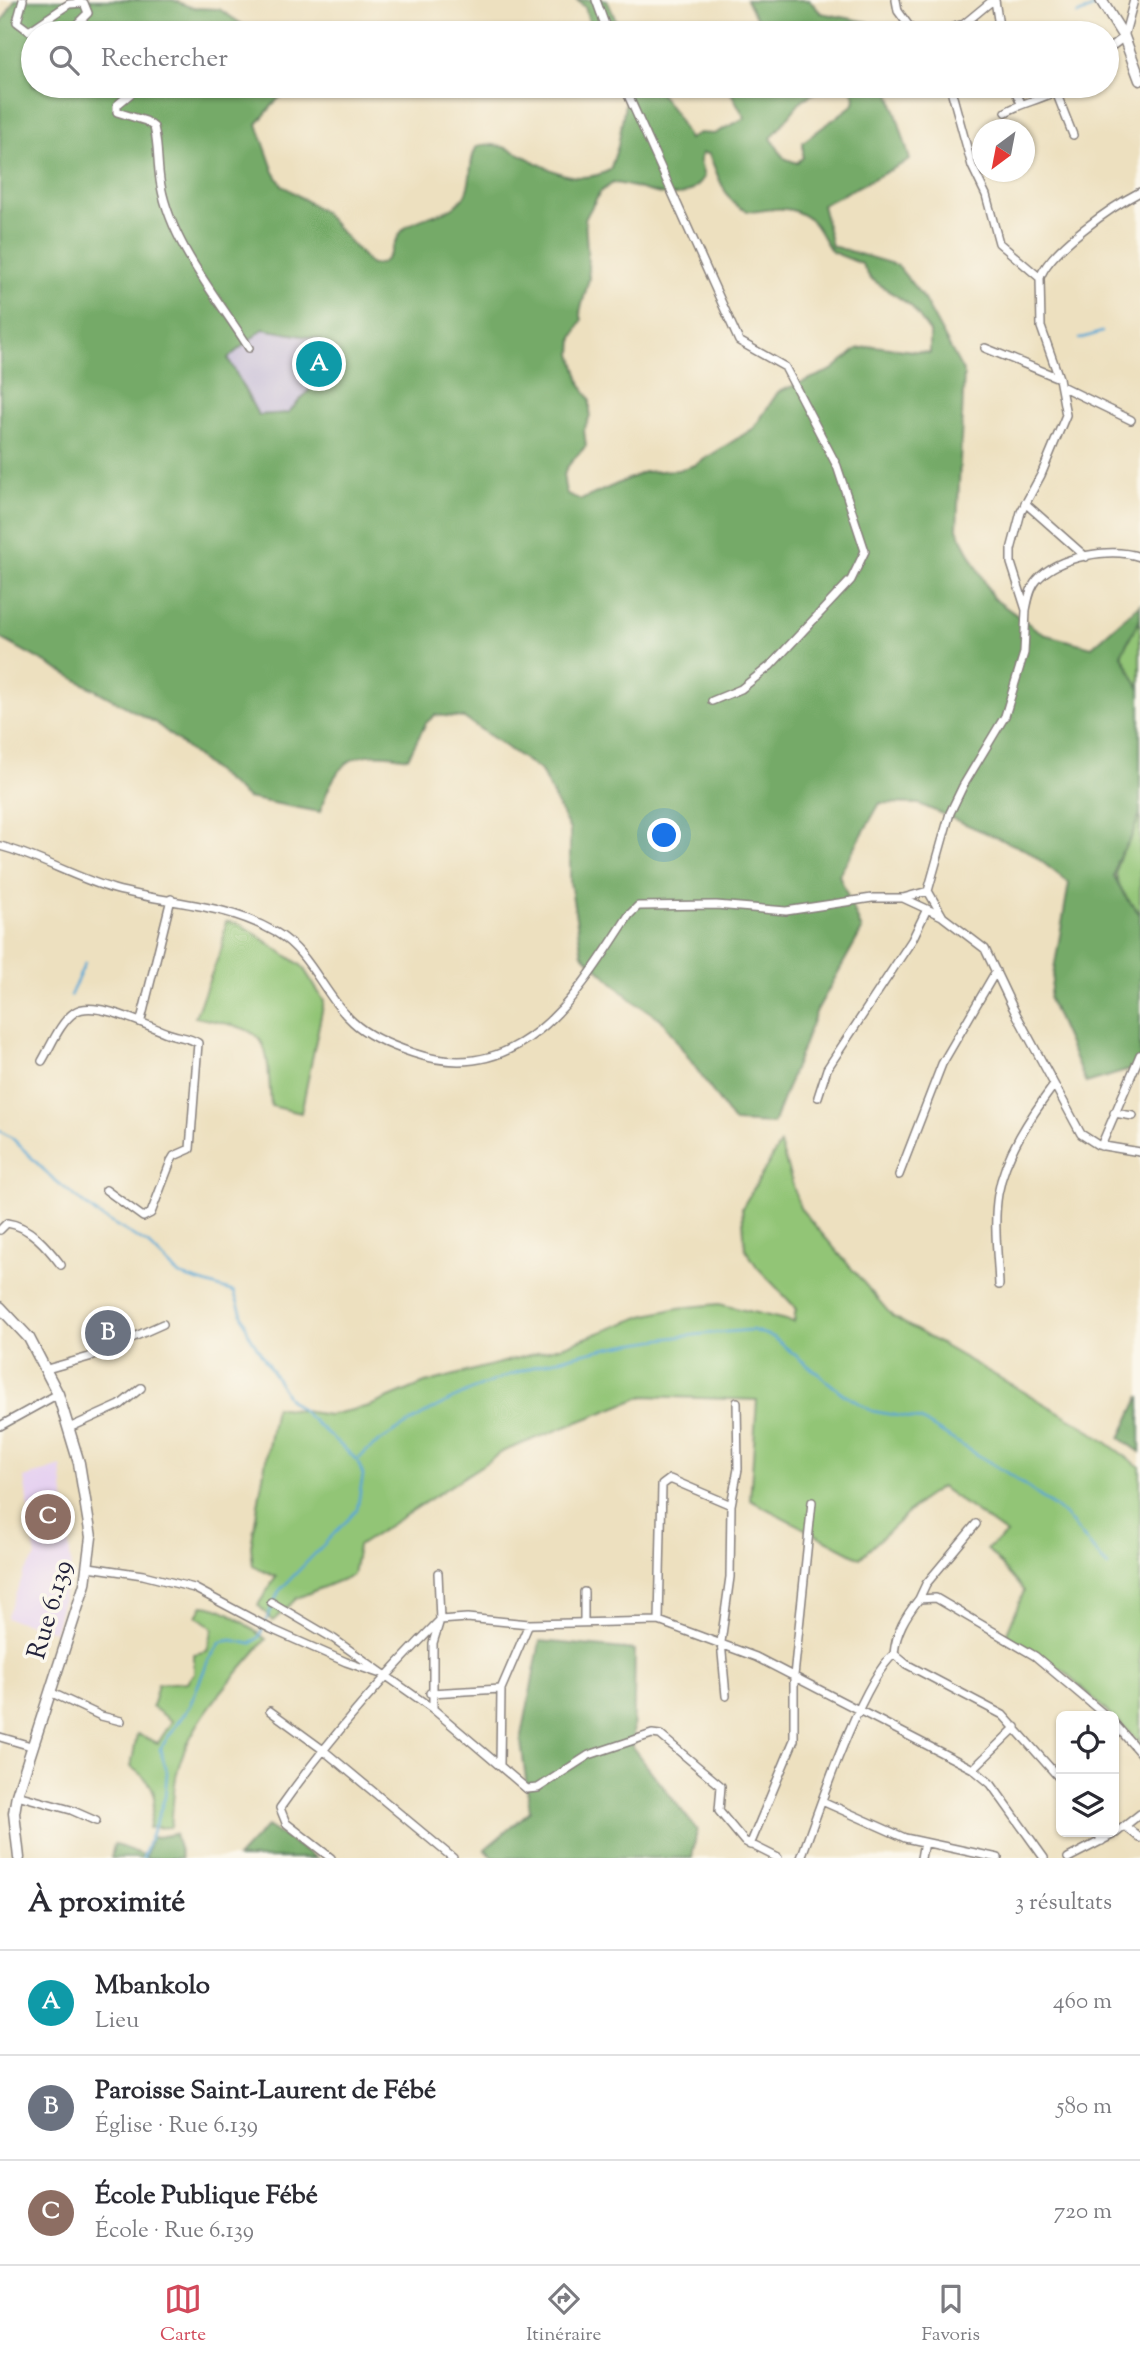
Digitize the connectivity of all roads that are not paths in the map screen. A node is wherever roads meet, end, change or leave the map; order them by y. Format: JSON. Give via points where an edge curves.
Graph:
{"nodes":[{"id":1,"x":23,"y":0,"type":"edge"},
{"id":2,"x":596,"y":0,"type":"edge"},
{"id":3,"x":896,"y":0,"type":"edge"},
{"id":4,"x":994,"y":0,"type":"edge"},
{"id":5,"x":1101,"y":0,"type":"edge"},
{"id":6,"x":1134,"y":0,"type":"edge"},
{"id":7,"x":44,"y":21,"type":"edge"},
{"id":8,"x":80,"y":21,"type":"edge"},
{"id":9,"x":604,"y":21,"type":"edge"},
{"id":10,"x":905,"y":21,"type":"edge"},
{"id":11,"x":968,"y":21,"type":"edge"},
{"id":12,"x":998,"y":21,"type":"edge"},
{"id":13,"x":1114,"y":21,"type":"edge"},
{"id":14,"x":21,"y":25,"type":"edge"},
{"id":15,"x":1119,"y":29,"type":"edge"},
{"id":16,"x":1124,"y":37,"type":"junction"},
{"id":17,"x":1119,"y":41,"type":"edge"},
{"id":18,"x":1140,"y":80,"type":"edge"},
{"id":19,"x":125,"y":98,"type":"edge"},
{"id":20,"x":629,"y":98,"type":"edge"},
{"id":21,"x":956,"y":98,"type":"edge"},
{"id":22,"x":1019,"y":98,"type":"edge"},
{"id":23,"x":1036,"y":98,"type":"edge"},
{"id":24,"x":1058,"y":98,"type":"edge"},
{"id":25,"x":1021,"y":103,"type":"junction"},
{"id":26,"x":1006,"y":112,"type":"dead end"},
{"id":27,"x":1073,"y":135,"type":"dead end"},
{"id":28,"x":1140,"y":192,"type":"edge"},
{"id":29,"x":1040,"y":278,"type":"junction"},
{"id":30,"x":249,"y":348,"type":"dead end"},
{"id":31,"x":985,"y":348,"type":"dead end"},
{"id":32,"x":1060,"y":382,"type":"junction"},
{"id":33,"x":1131,"y":420,"type":"dead end"},
{"id":34,"x":1025,"y":503,"type":"junction"},
{"id":35,"x":1086,"y":557,"type":"junction"},
{"id":36,"x":1140,"y":557,"type":"edge"},
{"id":37,"x":1026,"y":610,"type":"junction"},
{"id":38,"x":712,"y":701,"type":"dead end"},
{"id":39,"x":0,"y":846,"type":"edge"},
{"id":40,"x":928,"y":891,"type":"junction"},
{"id":41,"x":903,"y":898,"type":"junction"},
{"id":42,"x":170,"y":899,"type":"junction"},
{"id":43,"x":927,"y":909,"type":"junction"},
{"id":44,"x":943,"y":916,"type":"junction"},
{"id":45,"x":996,"y":971,"type":"junction"},
{"id":46,"x":141,"y":1020,"type":"junction"},
{"id":47,"x":1140,"y":1055,"type":"edge"},
{"id":48,"x":42,"y":1061,"type":"dead end"},
{"id":49,"x":1054,"y":1085,"type":"junction"},
{"id":50,"x":818,"y":1097,"type":"dead end"},
{"id":51,"x":1114,"y":1113,"type":"junction"},
{"id":52,"x":1133,"y":1116,"type":"dead end"},
{"id":53,"x":1101,"y":1146,"type":"junction"},
{"id":54,"x":1140,"y":1152,"type":"edge"},
{"id":55,"x":899,"y":1175,"type":"dead end"},
{"id":56,"x":106,"y":1190,"type":"dead end"},
{"id":57,"x":0,"y":1230,"type":"edge"},
{"id":58,"x":61,"y":1265,"type":"dead end"},
{"id":59,"x":999,"y":1285,"type":"dead end"},
{"id":60,"x":0,"y":1307,"type":"edge"},
{"id":61,"x":163,"y":1324,"type":"dead end"},
{"id":62,"x":47,"y":1369,"type":"junction"},
{"id":63,"x":141,"y":1388,"type":"dead end"},
{"id":64,"x":58,"y":1394,"type":"junction"},
{"id":65,"x":737,"y":1402,"type":"dead end"},
{"id":66,"x":0,"y":1426,"type":"edge"},
{"id":67,"x":69,"y":1428,"type":"junction"},
{"id":68,"x":812,"y":1502,"type":"dead end"},
{"id":69,"x":731,"y":1505,"type":"junction"},
{"id":70,"x":976,"y":1524,"type":"dead end"},
{"id":71,"x":89,"y":1567,"type":"junction"},
{"id":72,"x":438,"y":1573,"type":"dead end"},
{"id":73,"x":584,"y":1592,"type":"dead end"},
{"id":74,"x":919,"y":1599,"type":"junction"},
{"id":75,"x":271,"y":1602,"type":"dead end"},
{"id":76,"x":440,"y":1620,"type":"junction"},
{"id":77,"x":659,"y":1620,"type":"junction"},
{"id":78,"x":583,"y":1621,"type":"junction"},
{"id":79,"x":528,"y":1624,"type":"junction"},
{"id":80,"x":720,"y":1642,"type":"junction"},
{"id":81,"x":894,"y":1654,"type":"junction"},
{"id":82,"x":386,"y":1675,"type":"junction"},
{"id":83,"x":793,"y":1676,"type":"junction"},
{"id":84,"x":500,"y":1689,"type":"junction"},
{"id":85,"x":50,"y":1692,"type":"junction"},
{"id":86,"x":432,"y":1693,"type":"junction"},
{"id":87,"x":726,"y":1696,"type":"dead end"},
{"id":88,"x":433,"y":1709,"type":"junction"},
{"id":89,"x":860,"y":1710,"type":"junction"},
{"id":90,"x":270,"y":1711,"type":"dead end"},
{"id":91,"x":1100,"y":1711,"type":"edge"},
{"id":92,"x":121,"y":1721,"type":"dead end"},
{"id":93,"x":1016,"y":1727,"type":"junction"},
{"id":94,"x":1119,"y":1729,"type":"edge"},
{"id":95,"x":0,"y":1730,"type":"edge"},
{"id":96,"x":4,"y":1738,"type":"edge"},
{"id":97,"x":31,"y":1746,"type":"junction"},
{"id":98,"x":322,"y":1749,"type":"junction"},
{"id":99,"x":1140,"y":1753,"type":"edge"},
{"id":100,"x":500,"y":1764,"type":"junction"},
{"id":101,"x":973,"y":1769,"type":"junction"},
{"id":102,"x":1056,"y":1774,"type":"edge"},
{"id":103,"x":17,"y":1795,"type":"junction"},
{"id":104,"x":822,"y":1801,"type":"junction"},
{"id":105,"x":1140,"y":1814,"type":"edge"},
{"id":106,"x":96,"y":1821,"type":"dead end"},
{"id":107,"x":1125,"y":1826,"type":"junction"},
{"id":108,"x":1100,"y":1837,"type":"edge"},
{"id":109,"x":1140,"y":1838,"type":"edge"},
{"id":110,"x":1102,"y":1841,"type":"junction"},
{"id":111,"x":924,"y":1842,"type":"junction"},
{"id":112,"x":751,"y":1845,"type":"junction"},
{"id":113,"x":1078,"y":1856,"type":"edge"},
{"id":114,"x":19,"y":1858,"type":"edge"},
{"id":115,"x":331,"y":1858,"type":"edge"},
{"id":116,"x":453,"y":1858,"type":"edge"},
{"id":117,"x":778,"y":1858,"type":"edge"},
{"id":118,"x":801,"y":1858,"type":"edge"},
{"id":119,"x":921,"y":1858,"type":"edge"},
{"id":120,"x":998,"y":1858,"type":"edge"},
{"id":121,"x":1044,"y":1858,"type":"edge"},
{"id":122,"x":1068,"y":1858,"type":"edge"}],
"edges":[{"from":1,"to":14,"type":"street","via":[[17,22]]},
{"from":2,"to":9,"type":"street"},
{"from":3,"to":10,"type":"street"},
{"from":4,"to":11,"type":"street"},
{"from":4,"to":12,"type":"street"},
{"from":5,"to":13,"type":"street"},
{"from":6,"to":16,"type":"street"},
{"from":7,"to":8,"type":"street","via":[[69,4],[84,2],[88,13]]},
{"from":15,"to":16,"type":"street"},
{"from":16,"to":17,"type":"street"},
{"from":16,"to":18,"type":"street"},
{"from":19,"to":30,"type":"street","via":[[117,105],[117,112],[155,127],[167,210]]},
{"from":20,"to":38,"type":"street","via":[[739,341],[785,367],[837,466],[865,551],[851,580],[770,666],[741,689]]},
{"from":21,"to":29,"type":"street","via":[[972,166],[986,195],[999,243]]},
{"from":22,"to":25,"type":"street"},
{"from":23,"to":25,"type":"street"},
{"from":24,"to":27,"type":"street"},
{"from":25,"to":26,"type":"street"},
{"from":28,"to":29,"type":"street","via":[[1067,245],[1049,261]]},
{"from":29,"to":32,"type":"street","via":[[1041,327]]},
{"from":31,"to":32,"type":"street"},
{"from":32,"to":33,"type":"street"},
{"from":32,"to":34,"type":"street","via":[[1066,415]]},
{"from":34,"to":35,"type":"street"},
{"from":34,"to":37,"type":"street","via":[[1011,563]]},
{"from":35,"to":36,"type":"street","via":[[1122,553]]},
{"from":35,"to":37,"type":"street","via":[[1039,577]]},
{"from":37,"to":40,"type":"street","via":[[1024,653],[1006,716],[957,797]]},
{"from":39,"to":42,"type":"street","via":[[115,889]]},
{"from":40,"to":41,"type":"street"},
{"from":40,"to":44,"type":"street"},
{"from":41,"to":42,"type":"street","via":[[767,912],[716,905],[638,906],[582,988],[541,1031],[487,1056],[448,1063],[405,1051],[362,1029],[280,935],[231,911]]},
{"from":41,"to":43,"type":"street"},
{"from":42,"to":46,"type":"street"},
{"from":43,"to":44,"type":"street"},
{"from":43,"to":50,"type":"street","via":[[912,940],[827,1069]]},
{"from":44,"to":45,"type":"street","via":[[980,942]]},
{"from":45,"to":49,"type":"street"},
{"from":45,"to":55,"type":"street","via":[[942,1063]]},
{"from":46,"to":48,"type":"street","via":[[78,1010],[64,1023]]},
{"from":46,"to":56,"type":"street","via":[[195,1040],[200,1047],[190,1149],[174,1156],[147,1217]]},
{"from":47,"to":51,"type":"street"},
{"from":49,"to":53,"type":"street","via":[[1081,1134]]},
{"from":49,"to":59,"type":"street","via":[[1030,1118],[1000,1183],[996,1221]]},
{"from":51,"to":52,"type":"street"},
{"from":51,"to":53,"type":"street"},
{"from":53,"to":54,"type":"street"},
{"from":57,"to":58,"type":"street","via":[[7,1223],[17,1225],[41,1241]]},
{"from":60,"to":62,"type":"street","name":"Rue 6.139","via":[[29,1338]]},
{"from":61,"to":62,"type":"street","via":[[89,1357]]},
{"from":62,"to":64,"type":"street","name":"Rue 6.139"},
{"from":63,"to":67,"type":"street","via":[[120,1405]]},
{"from":64,"to":66,"type":"street"},
{"from":64,"to":67,"type":"street","name":"Rue 6.139"},
{"from":65,"to":69,"type":"street","via":[[738,1469]]},
{"from":67,"to":71,"type":"street","name":"Rue 6.139","via":[[85,1489],[91,1537]]},
{"from":68,"to":83,"type":"street"},
{"from":69,"to":77,"type":"street","via":[[670,1479],[662,1485]]},
{"from":69,"to":80,"type":"street","via":[[730,1577]]},
{"from":70,"to":74,"type":"street","via":[[926,1584]]},
{"from":71,"to":82,"type":"street","via":[[194,1588],[271,1629]]},
{"from":71,"to":85,"type":"street","name":"Rue 6.139"},
{"from":72,"to":76,"type":"street"},
{"from":73,"to":78,"type":"street"},
{"from":74,"to":81,"type":"street","via":[[895,1636]]},
{"from":74,"to":91,"type":"street","via":[[936,1598],[1024,1649]]},
{"from":75,"to":82,"type":"street"},
{"from":76,"to":79,"type":"street"},
{"from":76,"to":82,"type":"street"},
{"from":76,"to":86,"type":"street","via":[[433,1643]]},
{"from":77,"to":78,"type":"street"},
{"from":77,"to":80,"type":"street"},
{"from":78,"to":79,"type":"street"},
{"from":79,"to":84,"type":"street"},
{"from":80,"to":83,"type":"street"},
{"from":80,"to":87,"type":"street"},
{"from":81,"to":89,"type":"street","via":[[882,1664]]},
{"from":81,"to":93,"type":"street","via":[[993,1709]]},
{"from":82,"to":88,"type":"street"},
{"from":82,"to":98,"type":"street"},
{"from":83,"to":89,"type":"street"},
{"from":83,"to":112,"type":"street","via":[[794,1740]]},
{"from":84,"to":86,"type":"street"},
{"from":84,"to":100,"type":"street"},
{"from":85,"to":92,"type":"street"},
{"from":85,"to":97,"type":"street","name":"Rue 6.139"},
{"from":86,"to":88,"type":"street"},
{"from":88,"to":100,"type":"street"},
{"from":89,"to":101,"type":"street"},
{"from":89,"to":104,"type":"street"},
{"from":90,"to":98,"type":"street"},
{"from":93,"to":101,"type":"street"},
{"from":93,"to":102,"type":"street"},
{"from":94,"to":99,"type":"street"},
{"from":95,"to":96,"type":"street"},
{"from":96,"to":97,"type":"street"},
{"from":97,"to":103,"type":"street","name":"Rue 6.139"},
{"from":98,"to":115,"type":"street","via":[[280,1808],[286,1823]]},
{"from":98,"to":116,"type":"street"},
{"from":100,"to":112,"type":"street","via":[[532,1790],[600,1751],[660,1735],[721,1786],[723,1820]]},
{"from":101,"to":121,"type":"street","via":[[991,1784]]},
{"from":103,"to":106,"type":"street"},
{"from":103,"to":114,"type":"street","name":"Rue 6.139","via":[[14,1813]]},
{"from":104,"to":111,"type":"street","via":[[887,1832]]},
{"from":104,"to":118,"type":"street"},
{"from":105,"to":107,"type":"street"},
{"from":107,"to":109,"type":"street"},
{"from":107,"to":110,"type":"street"},
{"from":108,"to":110,"type":"street"},
{"from":110,"to":113,"type":"street"},
{"from":111,"to":119,"type":"street"},
{"from":111,"to":120,"type":"street"},
{"from":112,"to":117,"type":"street"},
{"from":113,"to":122,"type":"street"}]}
